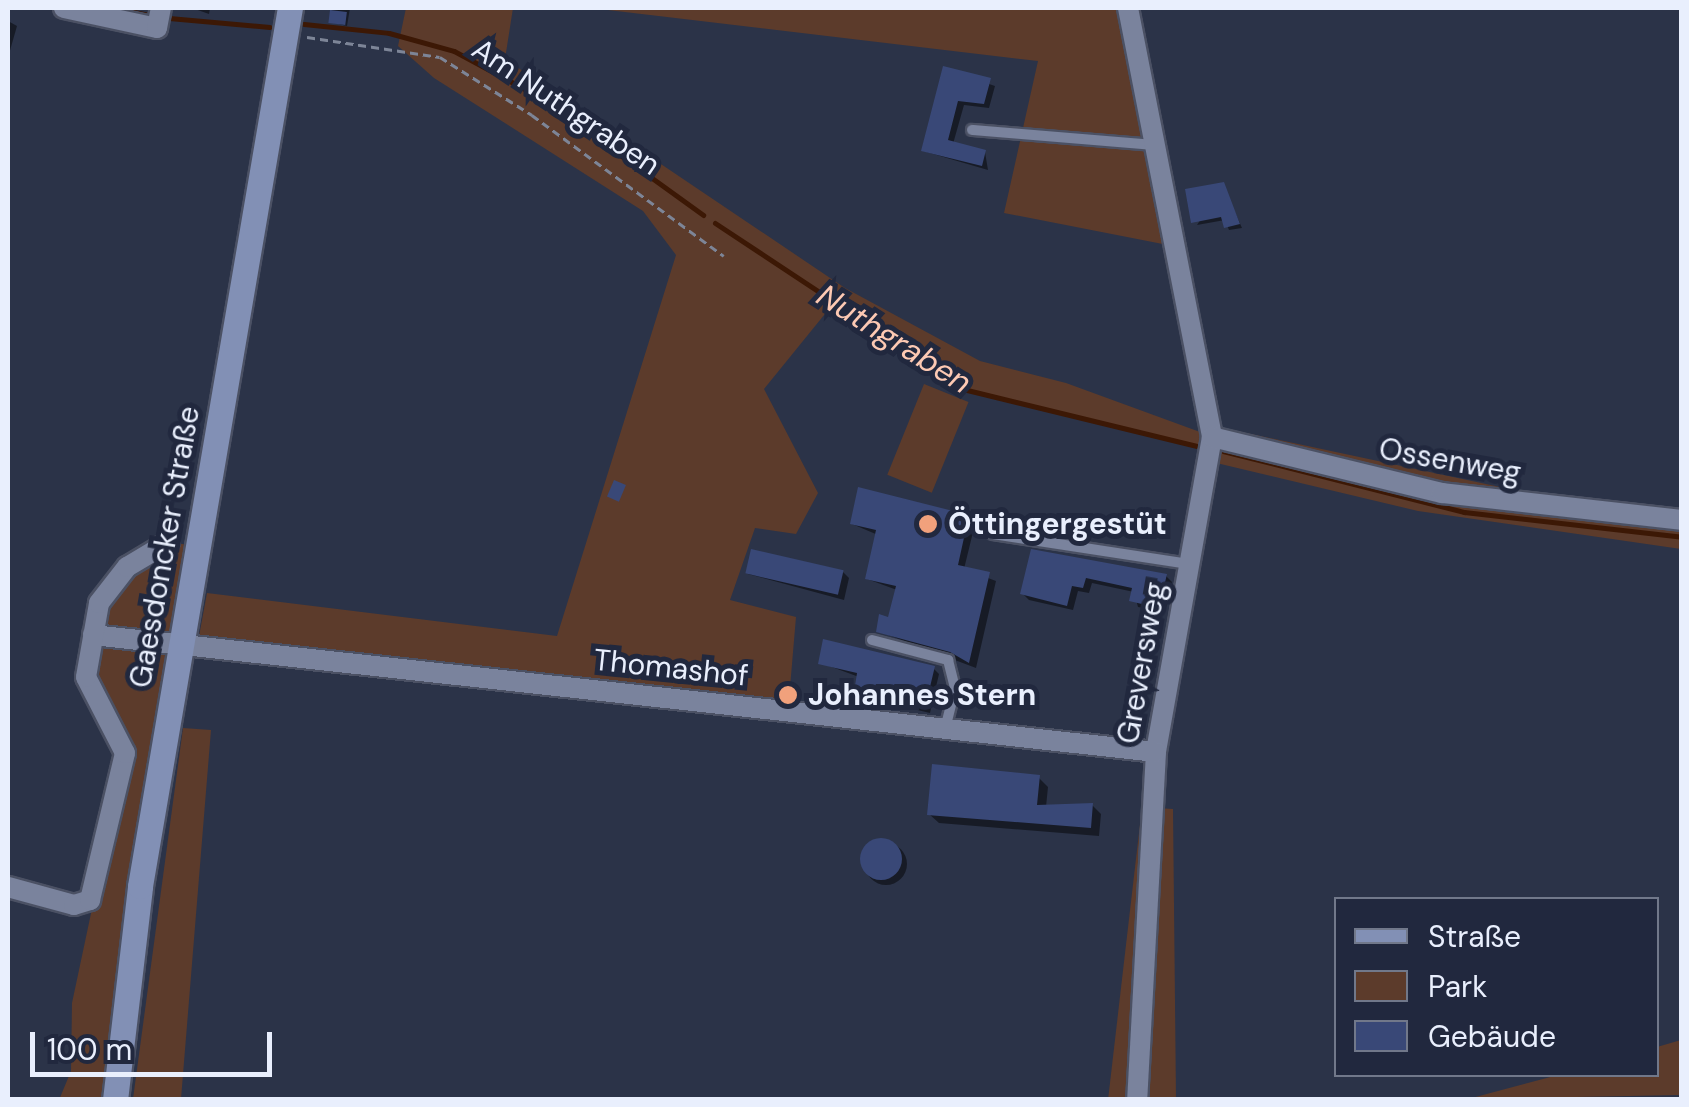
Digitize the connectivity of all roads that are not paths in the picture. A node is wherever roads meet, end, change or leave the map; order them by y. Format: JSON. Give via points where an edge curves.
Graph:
{"nodes":[{"id":1,"x":64,"y":8,"type":"edge"},
{"id":2,"x":161,"y":8,"type":"edge"},
{"id":3,"x":290,"y":8,"type":"edge"},
{"id":4,"x":1128,"y":8,"type":"edge"},
{"id":5,"x":972,"y":130,"type":"dead end"},
{"id":6,"x":1156,"y":145,"type":"junction"},
{"id":7,"x":1212,"y":436,"type":"junction"},
{"id":8,"x":1682,"y":520,"type":"edge"},
{"id":9,"x":993,"y":534,"type":"dead end"},
{"id":10,"x":169,"y":542,"type":"dead end"},
{"id":11,"x":1190,"y":565,"type":"junction"},
{"id":12,"x":93,"y":635,"type":"junction"},
{"id":13,"x":872,"y":640,"type":"dead end"},
{"id":14,"x":180,"y":646,"type":"junction"},
{"id":15,"x":946,"y":728,"type":"junction"},
{"id":16,"x":1156,"y":752,"type":"junction"},
{"id":17,"x":8,"y":887,"type":"edge"},
{"id":18,"x":115,"y":1100,"type":"edge"},
{"id":19,"x":1137,"y":1100,"type":"edge"}],
"edges":[{"from":1,"to":2,"type":"street","via":[[157,28]]},
{"from":3,"to":14,"type":"main road","name":"Gaesdoncker Straße"},
{"from":4,"to":6,"type":"street","name":"Greversweg"},
{"from":5,"to":6,"type":"lane"},
{"from":6,"to":7,"type":"street","name":"Greversweg"},
{"from":7,"to":8,"type":"street","name":"Ossenweg","via":[[1442,492]]},
{"from":7,"to":11,"type":"street","name":"Greversweg"},
{"from":9,"to":11,"type":"lane"},
{"from":10,"to":12,"type":"street","via":[[106,586]]},
{"from":11,"to":16,"type":"street","name":"Greversweg"},
{"from":12,"to":14,"type":"street","name":"Thomashof"},
{"from":12,"to":17,"type":"street","via":[[86,677],[125,753],[90,900],[74,905]]},
{"from":13,"to":15,"type":"lane","via":[[948,660],[955,690]]},
{"from":14,"to":15,"type":"street","name":"Thomashof"},
{"from":14,"to":18,"type":"main road","name":"Gaesdoncker Straße","via":[[140,886]]},
{"from":15,"to":16,"type":"street","name":"Thomashof"},
{"from":16,"to":19,"type":"street","name":"Greversweg"}]}
